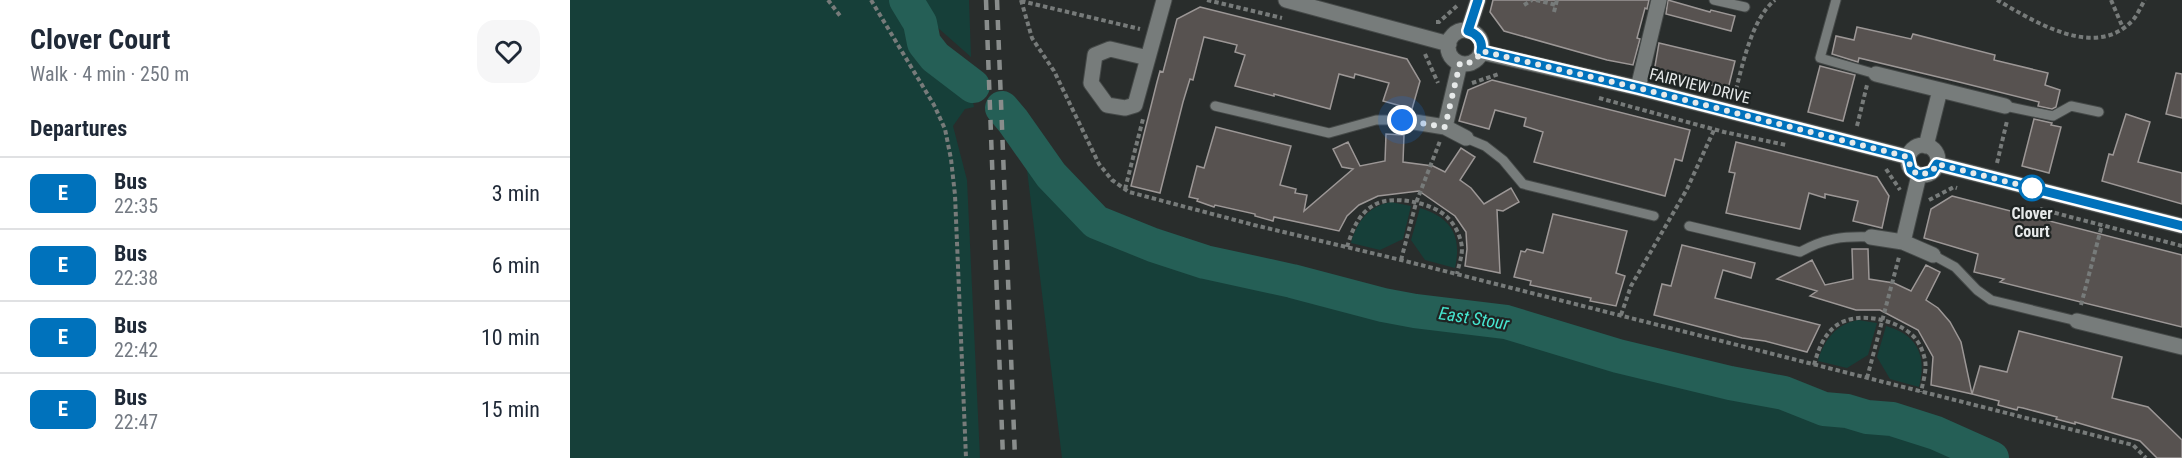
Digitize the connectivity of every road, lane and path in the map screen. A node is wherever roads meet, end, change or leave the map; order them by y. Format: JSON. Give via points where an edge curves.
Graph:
{"nodes":[{"id":1,"x":828,"y":0,"type":"edge"},
{"id":2,"x":871,"y":0,"type":"edge"},
{"id":3,"x":1164,"y":0,"type":"edge"},
{"id":4,"x":1207,"y":0,"type":"edge"},
{"id":5,"x":1286,"y":0,"type":"edge"},
{"id":6,"x":1478,"y":0,"type":"edge"},
{"id":7,"x":1534,"y":0,"type":"edge"},
{"id":8,"x":1659,"y":0,"type":"edge"},
{"id":9,"x":1714,"y":0,"type":"edge"},
{"id":10,"x":1775,"y":0,"type":"edge"},
{"id":11,"x":1836,"y":0,"type":"edge"},
{"id":12,"x":1996,"y":0,"type":"edge"},
{"id":13,"x":2111,"y":0,"type":"edge"},
{"id":14,"x":2145,"y":0,"type":"edge"},
{"id":15,"x":1021,"y":1,"type":"edge"},
{"id":16,"x":1556,"y":3,"type":"edge"},
{"id":17,"x":1524,"y":5,"type":"dead end"},
{"id":18,"x":1745,"y":7,"type":"dead end"},
{"id":19,"x":1554,"y":12,"type":"dead end"},
{"id":20,"x":841,"y":17,"type":"dead end"},
{"id":21,"x":1287,"y":19,"type":"dead end"},
{"id":22,"x":2123,"y":28,"type":"junction"},
{"id":23,"x":1468,"y":31,"type":"junction"},
{"id":24,"x":1156,"y":32,"type":"junction"},
{"id":25,"x":1449,"y":44,"type":"junction"},
{"id":26,"x":1424,"y":51,"type":"dead end"},
{"id":27,"x":1481,"y":51,"type":"junction"},
{"id":28,"x":1148,"y":58,"type":"dead end"},
{"id":29,"x":1460,"y":63,"type":"junction"},
{"id":30,"x":1503,"y":72,"type":"dead end"},
{"id":31,"x":1873,"y":73,"type":"junction"},
{"id":32,"x":1638,"y":88,"type":"junction"},
{"id":33,"x":1940,"y":90,"type":"junction"},
{"id":34,"x":1453,"y":92,"type":"junction"},
{"id":35,"x":1592,"y":96,"type":"dead end"},
{"id":36,"x":1215,"y":106,"type":"dead end"},
{"id":37,"x":2008,"y":108,"type":"junction"},
{"id":38,"x":1729,"y":112,"type":"junction"},
{"id":39,"x":2098,"y":112,"type":"dead end"},
{"id":40,"x":1402,"y":120,"type":"joint"},
{"id":41,"x":1857,"y":126,"type":"dead end"},
{"id":42,"x":1445,"y":127,"type":"junction"},
{"id":43,"x":1466,"y":138,"type":"joint"},
{"id":44,"x":1926,"y":146,"type":"junction"},
{"id":45,"x":1792,"y":147,"type":"dead end"},
{"id":46,"x":1908,"y":157,"type":"junction"},
{"id":47,"x":1997,"y":163,"type":"dead end"},
{"id":48,"x":1937,"y":164,"type":"junction"},
{"id":49,"x":1884,"y":165,"type":"dead end"},
{"id":50,"x":1919,"y":175,"type":"junction"},
{"id":51,"x":1965,"y":190,"type":"dead end"},
{"id":52,"x":1912,"y":202,"type":"junction"},
{"id":53,"x":1416,"y":203,"type":"junction"},
{"id":54,"x":2107,"y":207,"type":"junction"},
{"id":55,"x":2034,"y":208,"type":"dead end"},
{"id":56,"x":1654,"y":216,"type":"dead end"},
{"id":57,"x":1689,"y":226,"type":"dead end"},
{"id":58,"x":2102,"y":226,"type":"junction"},
{"id":59,"x":2182,"y":226,"type":"edge"},
{"id":60,"x":1871,"y":237,"type":"joint"},
{"id":61,"x":1903,"y":242,"type":"junction"},
{"id":62,"x":2182,"y":246,"type":"edge"},
{"id":63,"x":1347,"y":247,"type":"junction"},
{"id":64,"x":1933,"y":255,"type":"joint"},
{"id":65,"x":1401,"y":260,"type":"junction"},
{"id":66,"x":1457,"y":274,"type":"junction"},
{"id":67,"x":1882,"y":321,"type":"junction"},
{"id":68,"x":2077,"y":321,"type":"junction"},
{"id":69,"x":2182,"y":347,"type":"edge"},
{"id":70,"x":1814,"y":365,"type":"junction"},
{"id":71,"x":1867,"y":378,"type":"junction"},
{"id":72,"x":1921,"y":392,"type":"junction"},
{"id":73,"x":966,"y":458,"type":"edge"},
{"id":74,"x":2146,"y":458,"type":"edge"}],
"edges":[{"from":1,"to":20,"type":"path"},
{"from":2,"to":73,"type":"path","via":[[945,129],[955,195]]},
{"from":3,"to":24,"type":"street"},
{"from":4,"to":21,"type":"path"},
{"from":5,"to":25,"type":"street"},
{"from":6,"to":23,"type":"street"},
{"from":7,"to":16,"type":"path"},
{"from":7,"to":17,"type":"path"},
{"from":8,"to":32,"type":"street"},
{"from":9,"to":18,"type":"lane"},
{"from":10,"to":38,"type":"path","via":[[1756,26]]},
{"from":11,"to":31,"type":"lane","via":[[1820,58]]},
{"from":12,"to":22,"type":"path","via":[[2036,22],[2081,38],[2100,38]]},
{"from":13,"to":22,"type":"path"},
{"from":14,"to":22,"type":"path"},
{"from":15,"to":24,"type":"path"},
{"from":15,"to":63,"type":"path","via":[[1032,38],[1054,71],[1099,164],[1112,180],[1129,192]]},
{"from":16,"to":19,"type":"path"},
{"from":23,"to":25,"type":"street","via":[[1454,35]]},
{"from":23,"to":27,"type":"street","via":[[1481,41]]},
{"from":24,"to":28,"type":"street"},
{"from":25,"to":29,"type":"street","via":[[1452,58]]},
{"from":26,"to":34,"type":"path","via":[[1438,84]]},
{"from":27,"to":29,"type":"street","via":[[1476,60]]},
{"from":27,"to":32,"type":"street","name":"FAIRVIEW DRIVE"},
{"from":29,"to":34,"type":"street"},
{"from":30,"to":34,"type":"path","via":[[1472,82],[1463,94]]},
{"from":31,"to":33,"type":"street"},
{"from":31,"to":41,"type":"path"},
{"from":32,"to":38,"type":"street","name":"FAIRVIEW DRIVE"},
{"from":33,"to":37,"type":"street"},
{"from":33,"to":44,"type":"street"},
{"from":34,"to":42,"type":"street"},
{"from":35,"to":45,"type":"path"},
{"from":36,"to":40,"type":"lane","via":[[1329,133],[1377,120]]},
{"from":37,"to":39,"type":"lane","via":[[2053,116],[2071,106]]},
{"from":37,"to":47,"type":"path"},
{"from":38,"to":46,"type":"street","name":"FAIRVIEW DRIVE"},
{"from":40,"to":42,"type":"street"},
{"from":42,"to":43,"type":"street"},
{"from":42,"to":53,"type":"path"},
{"from":43,"to":56,"type":"lane","via":[[1503,160],[1523,184]]},
{"from":44,"to":46,"type":"street","via":[[1917,147]]},
{"from":44,"to":48,"type":"street","via":[[1936,155]]},
{"from":46,"to":50,"type":"street","via":[[1911,170]]},
{"from":48,"to":50,"type":"street","via":[[1932,172]]},
{"from":48,"to":54,"type":"street"},
{"from":49,"to":52,"type":"path","via":[[1905,198]]},
{"from":50,"to":52,"type":"street"},
{"from":51,"to":52,"type":"path","via":[[1954,187],[1925,201]]},
{"from":52,"to":61,"type":"street"},
{"from":53,"to":63,"type":"path","via":[[1396,199],[1372,206],[1353,228]]},
{"from":53,"to":65,"type":"path"},
{"from":53,"to":66,"type":"path","via":[[1447,216],[1456,230],[1462,243]]},
{"from":54,"to":58,"type":"path"},
{"from":54,"to":59,"type":"street"},
{"from":55,"to":58,"type":"path"},
{"from":57,"to":60,"type":"lane","via":[[1800,252],[1819,242],[1847,236]]},
{"from":58,"to":62,"type":"path"},
{"from":58,"to":68,"type":"path"},
{"from":60,"to":61,"type":"street"},
{"from":61,"to":64,"type":"street"},
{"from":61,"to":67,"type":"path"},
{"from":63,"to":65,"type":"path"},
{"from":64,"to":68,"type":"lane","via":[[1955,267],[1991,300]]},
{"from":65,"to":66,"type":"path"},
{"from":66,"to":70,"type":"path"},
{"from":67,"to":70,"type":"path","via":[[1857,318],[1838,325],[1821,344]]},
{"from":67,"to":71,"type":"path"},
{"from":67,"to":72,"type":"path","via":[[1902,328],[1918,341],[1926,362]]},
{"from":68,"to":69,"type":"street"},
{"from":70,"to":71,"type":"path"},
{"from":71,"to":72,"type":"path"},
{"from":72,"to":74,"type":"path","via":[[2133,445]]}]}
